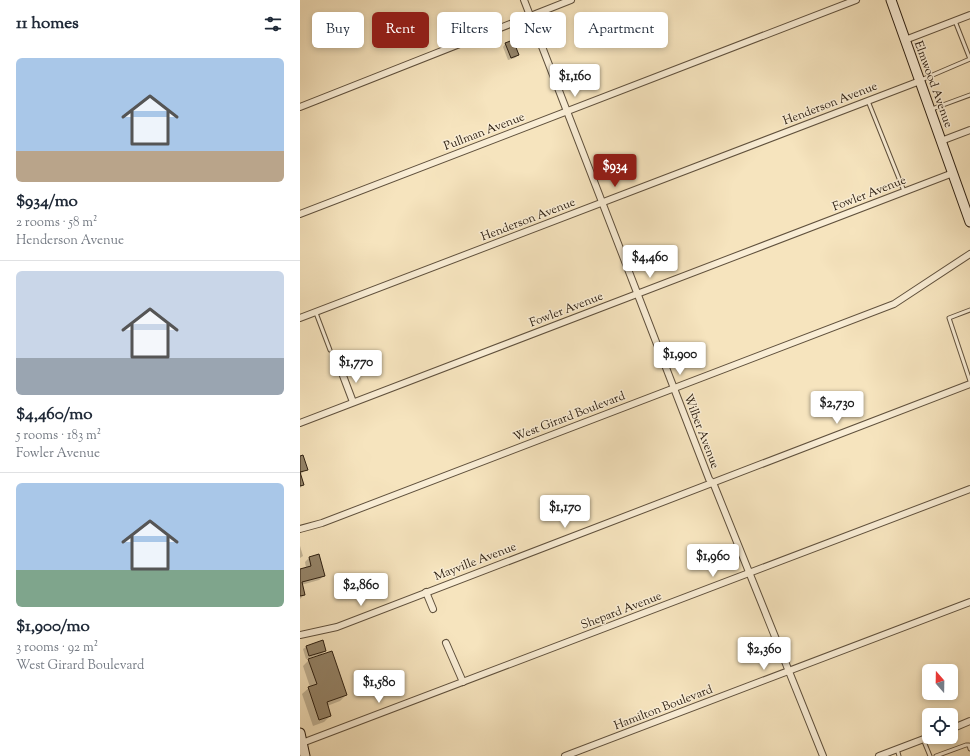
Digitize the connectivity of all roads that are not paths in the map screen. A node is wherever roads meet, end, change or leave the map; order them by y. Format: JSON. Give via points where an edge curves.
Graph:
{"nodes":[{"id":1,"x":524,"y":0,"type":"edge"},
{"id":2,"x":571,"y":0,"type":"edge"},
{"id":3,"x":856,"y":0,"type":"edge"},
{"id":4,"x":891,"y":0,"type":"edge"},
{"id":5,"x":528,"y":12,"type":"edge"},
{"id":6,"x":540,"y":12,"type":"edge"},
{"id":7,"x":970,"y":15,"type":"edge"},
{"id":8,"x":954,"y":21,"type":"junction"},
{"id":9,"x":510,"y":24,"type":"edge"},
{"id":10,"x":905,"y":40,"type":"junction"},
{"id":11,"x":542,"y":48,"type":"edge"},
{"id":12,"x":920,"y":81,"type":"junction"},
{"id":13,"x":970,"y":94,"type":"edge"},
{"id":14,"x":868,"y":101,"type":"junction"},
{"id":15,"x":300,"y":107,"type":"edge"},
{"id":16,"x":930,"y":110,"type":"junction"},
{"id":17,"x":566,"y":111,"type":"junction"},
{"id":18,"x":970,"y":130,"type":"edge"},
{"id":19,"x":941,"y":141,"type":"junction"},
{"id":20,"x":952,"y":173,"type":"junction"},
{"id":21,"x":904,"y":192,"type":"junction"},
{"id":22,"x":602,"y":203,"type":"junction"},
{"id":23,"x":300,"y":214,"type":"edge"},
{"id":24,"x":970,"y":222,"type":"edge"},
{"id":25,"x":970,"y":254,"type":"edge"},
{"id":26,"x":637,"y":293,"type":"junction"},
{"id":27,"x":970,"y":310,"type":"edge"},
{"id":28,"x":315,"y":312,"type":"junction"},
{"id":29,"x":300,"y":318,"type":"edge"},
{"id":30,"x":330,"y":350,"type":"dead end"},
{"id":31,"x":342,"y":373,"type":"dead end"},
{"id":32,"x":970,"y":382,"type":"edge"},
{"id":33,"x":674,"y":388,"type":"junction"},
{"id":34,"x":354,"y":402,"type":"junction"},
{"id":35,"x":300,"y":422,"type":"edge"},
{"id":36,"x":711,"y":482,"type":"junction"},
{"id":37,"x":970,"y":489,"type":"edge"},
{"id":38,"x":300,"y":528,"type":"edge"},
{"id":39,"x":749,"y":573,"type":"junction"},
{"id":40,"x":426,"y":592,"type":"junction"},
{"id":41,"x":970,"y":602,"type":"edge"},
{"id":42,"x":433,"y":609,"type":"dead end"},
{"id":43,"x":300,"y":635,"type":"edge"},
{"id":44,"x":446,"y":643,"type":"dead end"},
{"id":45,"x":789,"y":671,"type":"junction"},
{"id":46,"x":463,"y":682,"type":"junction"},
{"id":47,"x":970,"y":721,"type":"edge"},
{"id":48,"x":958,"y":725,"type":"edge"},
{"id":49,"x":300,"y":733,"type":"edge"},
{"id":50,"x":922,"y":740,"type":"edge"},
{"id":51,"x":302,"y":743,"type":"junction"},
{"id":52,"x":927,"y":744,"type":"edge"},
{"id":53,"x":897,"y":749,"type":"junction"},
{"id":54,"x":970,"y":749,"type":"edge"},
{"id":55,"x":305,"y":756,"type":"edge"},
{"id":56,"x":565,"y":756,"type":"edge"},
{"id":57,"x":823,"y":756,"type":"edge"},
{"id":58,"x":879,"y":756,"type":"edge"},
{"id":59,"x":900,"y":756,"type":"edge"},
{"id":60,"x":930,"y":756,"type":"edge"},
{"id":61,"x":936,"y":756,"type":"edge"}],
"edges":[{"from":1,"to":5,"type":"street","name":"Wilber Avenue"},
{"from":2,"to":6,"type":"street"},
{"from":3,"to":17,"type":"street","name":"Pullman Avenue"},
{"from":4,"to":10,"type":"street","name":"Elmwood Avenue"},
{"from":7,"to":8,"type":"street"},
{"from":8,"to":10,"type":"street"},
{"from":8,"to":12,"type":"lane","via":[[970,59]]},
{"from":9,"to":15,"type":"street"},
{"from":10,"to":12,"type":"street","name":"Elmwood Avenue"},
{"from":11,"to":17,"type":"street","name":"Wilber Avenue"},
{"from":12,"to":14,"type":"street","name":"Henderson Avenue"},
{"from":12,"to":16,"type":"street","name":"Elmwood Avenue"},
{"from":13,"to":16,"type":"lane"},
{"from":14,"to":21,"type":"lane"},
{"from":14,"to":22,"type":"street","name":"Henderson Avenue"},
{"from":16,"to":19,"type":"street","name":"Elmwood Avenue"},
{"from":17,"to":22,"type":"street","name":"Wilber Avenue"},
{"from":17,"to":23,"type":"street","name":"Pullman Avenue"},
{"from":18,"to":19,"type":"street"},
{"from":19,"to":20,"type":"street","name":"Elmwood Avenue"},
{"from":20,"to":21,"type":"street","name":"Fowler Avenue"},
{"from":20,"to":24,"type":"street","name":"Elmwood Avenue"},
{"from":21,"to":26,"type":"street","name":"Fowler Avenue"},
{"from":22,"to":26,"type":"street","name":"Wilber Avenue"},
{"from":22,"to":28,"type":"street","name":"Henderson Avenue"},
{"from":25,"to":33,"type":"street","name":"West Girard Boulevard","via":[[894,304]]},
{"from":26,"to":33,"type":"street","name":"Wilber Avenue"},
{"from":26,"to":34,"type":"street","name":"Fowler Avenue"},
{"from":27,"to":32,"type":"lane","via":[[949,318]]},
{"from":28,"to":29,"type":"street","name":"Henderson Avenue"},
{"from":28,"to":30,"type":"lane"},
{"from":31,"to":34,"type":"street"},
{"from":32,"to":36,"type":"street","name":"Mayville Avenue"},
{"from":33,"to":36,"type":"street","name":"Wilber Avenue"},
{"from":33,"to":38,"type":"street","name":"West Girard Boulevard","via":[[322,523]]},
{"from":34,"to":35,"type":"street","name":"Fowler Avenue"},
{"from":36,"to":39,"type":"street","name":"Wilber Avenue"},
{"from":36,"to":40,"type":"street","name":"Mayville Avenue"},
{"from":37,"to":39,"type":"street","name":"Shepard Avenue"},
{"from":39,"to":45,"type":"street","name":"Wilber Avenue"},
{"from":39,"to":46,"type":"street","name":"Shepard Avenue"},
{"from":40,"to":42,"type":"street"},
{"from":40,"to":43,"type":"street","name":"Mayville Avenue","via":[[337,626]]},
{"from":41,"to":45,"type":"street","name":"Hamilton Boulevard"},
{"from":44,"to":46,"type":"street"},
{"from":45,"to":56,"type":"street","name":"Hamilton Boulevard"},
{"from":45,"to":57,"type":"street","name":"Wilber Avenue"},
{"from":46,"to":51,"type":"street","name":"Shepard Avenue"},
{"from":47,"to":48,"type":"street"},
{"from":49,"to":51,"type":"street"},
{"from":50,"to":53,"type":"street"},
{"from":51,"to":55,"type":"street"},
{"from":52,"to":60,"type":"lane"},
{"from":53,"to":58,"type":"street"},
{"from":53,"to":59,"type":"lane"},
{"from":54,"to":61,"type":"lane","via":[[969,745],[966,745]]}]}
